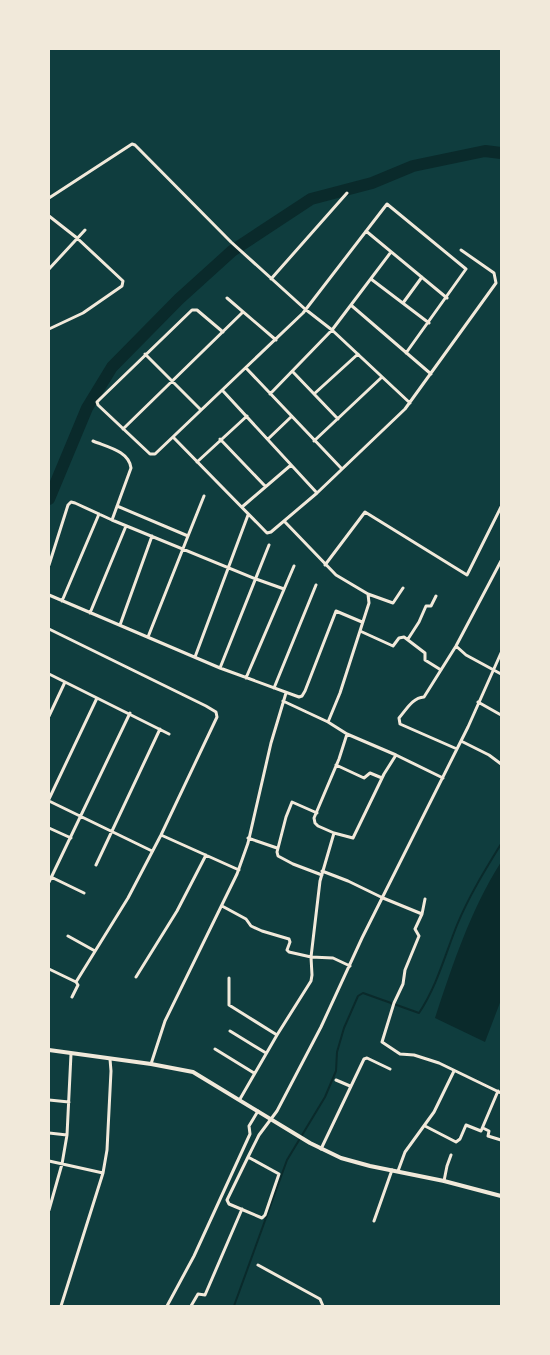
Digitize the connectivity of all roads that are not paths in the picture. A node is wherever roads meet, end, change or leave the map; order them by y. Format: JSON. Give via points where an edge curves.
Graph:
{"nodes":[{"id":1,"x":347,"y":193,"type":"dead end"},
{"id":2,"x":49,"y":198,"type":"edge"},
{"id":3,"x":49,"y":216,"type":"edge"},
{"id":4,"x":85,"y":230,"type":"dead end"},
{"id":5,"x":366,"y":231,"type":"junction"},
{"id":6,"x":77,"y":238,"type":"junction"},
{"id":7,"x":461,"y":250,"type":"dead end"},
{"id":8,"x":391,"y":252,"type":"junction"},
{"id":9,"x":49,"y":269,"type":"edge"},
{"id":10,"x":422,"y":277,"type":"junction"},
{"id":11,"x":271,"y":279,"type":"junction"},
{"id":12,"x":371,"y":279,"type":"junction"},
{"id":13,"x":227,"y":298,"type":"dead end"},
{"id":14,"x":447,"y":298,"type":"junction"},
{"id":15,"x":403,"y":303,"type":"junction"},
{"id":16,"x":352,"y":306,"type":"junction"},
{"id":17,"x":305,"y":309,"type":"junction"},
{"id":18,"x":243,"y":312,"type":"junction"},
{"id":19,"x":429,"y":323,"type":"junction"},
{"id":20,"x":49,"y":330,"type":"edge"},
{"id":21,"x":332,"y":330,"type":"junction"},
{"id":22,"x":223,"y":332,"type":"junction"},
{"id":23,"x":276,"y":340,"type":"junction"},
{"id":24,"x":406,"y":353,"type":"junction"},
{"id":25,"x":145,"y":354,"type":"junction"},
{"id":26,"x":358,"y":354,"type":"junction"},
{"id":27,"x":246,"y":368,"type":"junction"},
{"id":28,"x":293,"y":372,"type":"junction"},
{"id":29,"x":431,"y":374,"type":"junction"},
{"id":30,"x":382,"y":377,"type":"junction"},
{"id":31,"x":172,"y":380,"type":"junction"},
{"id":32,"x":223,"y":391,"type":"junction"},
{"id":33,"x":270,"y":394,"type":"junction"},
{"id":34,"x":314,"y":394,"type":"junction"},
{"id":35,"x":410,"y":403,"type":"junction"},
{"id":36,"x":201,"y":410,"type":"junction"},
{"id":37,"x":247,"y":416,"type":"junction"},
{"id":38,"x":291,"y":417,"type":"junction"},
{"id":39,"x":338,"y":419,"type":"junction"},
{"id":40,"x":123,"y":429,"type":"junction"},
{"id":41,"x":172,"y":437,"type":"junction"},
{"id":42,"x":268,"y":439,"type":"junction"},
{"id":43,"x":220,"y":440,"type":"junction"},
{"id":44,"x":314,"y":440,"type":"junction"},
{"id":45,"x":93,"y":441,"type":"dead end"},
{"id":46,"x":197,"y":462,"type":"junction"},
{"id":47,"x":291,"y":465,"type":"junction"},
{"id":48,"x":342,"y":469,"type":"junction"},
{"id":49,"x":265,"y":486,"type":"junction"},
{"id":50,"x":317,"y":493,"type":"junction"},
{"id":51,"x":204,"y":496,"type":"dead end"},
{"id":52,"x":117,"y":506,"type":"junction"},
{"id":53,"x":501,"y":506,"type":"edge"},
{"id":54,"x":242,"y":507,"type":"junction"},
{"id":55,"x":99,"y":514,"type":"junction"},
{"id":56,"x":248,"y":514,"type":"junction"},
{"id":57,"x":112,"y":520,"type":"junction"},
{"id":58,"x":285,"y":522,"type":"junction"},
{"id":59,"x":126,"y":526,"type":"junction"},
{"id":60,"x":152,"y":536,"type":"junction"},
{"id":61,"x":188,"y":536,"type":"junction"},
{"id":62,"x":269,"y":545,"type":"dead end"},
{"id":63,"x":183,"y":548,"type":"junction"},
{"id":64,"x":501,"y":562,"type":"edge"},
{"id":65,"x":49,"y":565,"type":"edge"},
{"id":66,"x":325,"y":565,"type":"junction"},
{"id":67,"x":294,"y":566,"type":"dead end"},
{"id":68,"x":228,"y":568,"type":"junction"},
{"id":69,"x":256,"y":579,"type":"junction"},
{"id":70,"x":316,"y":585,"type":"dead end"},
{"id":71,"x":403,"y":588,"type":"dead end"},
{"id":72,"x":284,"y":589,"type":"junction"},
{"id":73,"x":368,"y":594,"type":"junction"},
{"id":74,"x":49,"y":596,"type":"edge"},
{"id":75,"x":436,"y":596,"type":"dead end"},
{"id":76,"x":62,"y":601,"type":"junction"},
{"id":77,"x":90,"y":613,"type":"junction"},
{"id":78,"x":362,"y":622,"type":"junction"},
{"id":79,"x":120,"y":626,"type":"junction"},
{"id":80,"x":49,"y":629,"type":"edge"},
{"id":81,"x":360,"y":631,"type":"junction"},
{"id":82,"x":148,"y":637,"type":"junction"},
{"id":83,"x":408,"y":639,"type":"junction"},
{"id":84,"x":456,"y":646,"type":"junction"},
{"id":85,"x":501,"y":653,"type":"edge"},
{"id":86,"x":195,"y":657,"type":"junction"},
{"id":87,"x":220,"y":668,"type":"junction"},
{"id":88,"x":441,"y":670,"type":"junction"},
{"id":89,"x":493,"y":670,"type":"junction"},
{"id":90,"x":49,"y":674,"type":"edge"},
{"id":91,"x":501,"y":674,"type":"edge"},
{"id":92,"x":246,"y":678,"type":"junction"},
{"id":93,"x":65,"y":682,"type":"junction"},
{"id":94,"x":274,"y":688,"type":"junction"},
{"id":95,"x":286,"y":693,"type":"junction"},
{"id":96,"x":97,"y":698,"type":"junction"},
{"id":97,"x":283,"y":701,"type":"junction"},
{"id":98,"x":478,"y":702,"type":"junction"},
{"id":99,"x":130,"y":713,"type":"junction"},
{"id":100,"x":501,"y":715,"type":"edge"},
{"id":101,"x":49,"y":716,"type":"edge"},
{"id":102,"x":328,"y":722,"type":"junction"},
{"id":103,"x":160,"y":729,"type":"junction"},
{"id":104,"x":170,"y":734,"type":"dead end"},
{"id":105,"x":347,"y":734,"type":"junction"},
{"id":106,"x":461,"y":741,"type":"junction"},
{"id":107,"x":457,"y":749,"type":"junction"},
{"id":108,"x":396,"y":755,"type":"junction"},
{"id":109,"x":501,"y":764,"type":"edge"},
{"id":110,"x":336,"y":765,"type":"junction"},
{"id":111,"x":382,"y":778,"type":"junction"},
{"id":112,"x":443,"y":778,"type":"junction"},
{"id":113,"x":49,"y":800,"type":"edge"},
{"id":114,"x":316,"y":813,"type":"junction"},
{"id":115,"x":82,"y":816,"type":"junction"},
{"id":116,"x":49,"y":828,"type":"edge"},
{"id":117,"x":113,"y":831,"type":"junction"},
{"id":118,"x":334,"y":833,"type":"junction"},
{"id":119,"x":161,"y":835,"type":"junction"},
{"id":120,"x":71,"y":838,"type":"junction"},
{"id":121,"x":248,"y":838,"type":"junction"},
{"id":122,"x":277,"y":848,"type":"junction"},
{"id":123,"x":152,"y":851,"type":"junction"},
{"id":124,"x":206,"y":855,"type":"junction"},
{"id":125,"x":96,"y":865,"type":"dead end"},
{"id":126,"x":239,"y":870,"type":"junction"},
{"id":127,"x":322,"y":873,"type":"junction"},
{"id":128,"x":51,"y":877,"type":"junction"},
{"id":129,"x":49,"y":882,"type":"edge"},
{"id":130,"x":84,"y":893,"type":"dead end"},
{"id":131,"x":382,"y":898,"type":"junction"},
{"id":132,"x":425,"y":899,"type":"dead end"},
{"id":133,"x":222,"y":906,"type":"junction"},
{"id":134,"x":422,"y":914,"type":"junction"},
{"id":135,"x":68,"y":936,"type":"dead end"},
{"id":136,"x":96,"y":951,"type":"junction"},
{"id":137,"x":311,"y":957,"type":"junction"},
{"id":138,"x":350,"y":966,"type":"junction"},
{"id":139,"x":49,"y":969,"type":"edge"},
{"id":140,"x":136,"y":977,"type":"dead end"},
{"id":141,"x":229,"y":978,"type":"dead end"},
{"id":142,"x":76,"y":982,"type":"junction"},
{"id":143,"x":72,"y":997,"type":"dead end"},
{"id":144,"x":230,"y":1031,"type":"dead end"},
{"id":145,"x":277,"y":1035,"type":"junction"},
{"id":146,"x":215,"y":1049,"type":"dead end"},
{"id":147,"x":49,"y":1050,"type":"edge"},
{"id":148,"x":266,"y":1053,"type":"junction"},
{"id":149,"x":71,"y":1054,"type":"junction"},
{"id":150,"x":110,"y":1059,"type":"junction"},
{"id":151,"x":150,"y":1064,"type":"junction"},
{"id":152,"x":390,"y":1069,"type":"dead end"},
{"id":153,"x":454,"y":1071,"type":"junction"},
{"id":154,"x":254,"y":1073,"type":"junction"},
{"id":155,"x":336,"y":1080,"type":"dead end"},
{"id":156,"x":350,"y":1086,"type":"junction"},
{"id":157,"x":500,"y":1092,"type":"edge"},
{"id":158,"x":240,"y":1099,"type":"junction"},
{"id":159,"x":49,"y":1100,"type":"edge"},
{"id":160,"x":69,"y":1102,"type":"junction"},
{"id":161,"x":258,"y":1110,"type":"junction"},
{"id":162,"x":272,"y":1119,"type":"junction"},
{"id":163,"x":425,"y":1126,"type":"junction"},
{"id":164,"x":483,"y":1128,"type":"junction"},
{"id":165,"x":49,"y":1132,"type":"edge"},
{"id":166,"x":67,"y":1135,"type":"junction"},
{"id":167,"x":501,"y":1140,"type":"edge"},
{"id":168,"x":321,"y":1149,"type":"junction"},
{"id":169,"x":451,"y":1155,"type":"dead end"},
{"id":170,"x":248,"y":1157,"type":"junction"},
{"id":171,"x":49,"y":1161,"type":"edge"},
{"id":172,"x":62,"y":1164,"type":"junction"},
{"id":173,"x":392,"y":1170,"type":"junction"},
{"id":174,"x":398,"y":1171,"type":"junction"},
{"id":175,"x":103,"y":1173,"type":"junction"},
{"id":176,"x":444,"y":1181,"type":"junction"},
{"id":177,"x":501,"y":1196,"type":"edge"},
{"id":178,"x":50,"y":1199,"type":"edge"},
{"id":179,"x":49,"y":1210,"type":"edge"},
{"id":180,"x":242,"y":1210,"type":"junction"},
{"id":181,"x":374,"y":1221,"type":"dead end"},
{"id":182,"x":258,"y":1265,"type":"dead end"},
{"id":183,"x":61,"y":1306,"type":"edge"},
{"id":184,"x":167,"y":1306,"type":"edge"},
{"id":185,"x":190,"y":1306,"type":"edge"},
{"id":186,"x":323,"y":1306,"type":"edge"}],
"edges":[{"from":1,"to":11,"type":"street"},
{"from":2,"to":11,"type":"street","via":[[134,144]]},
{"from":3,"to":6,"type":"street"},
{"from":4,"to":6,"type":"street"},
{"from":5,"to":8,"type":"street"},
{"from":5,"to":14,"type":"street","via":[[387,204],[466,270]]},
{"from":5,"to":17,"type":"street"},
{"from":6,"to":9,"type":"street"},
{"from":6,"to":20,"type":"street","via":[[123,281],[122,286],[83,313]]},
{"from":7,"to":29,"type":"street","via":[[494,273],[496,283]]},
{"from":8,"to":10,"type":"street"},
{"from":8,"to":12,"type":"street"},
{"from":10,"to":14,"type":"street"},
{"from":10,"to":15,"type":"street"},
{"from":11,"to":17,"type":"street"},
{"from":12,"to":15,"type":"street"},
{"from":12,"to":16,"type":"street"},
{"from":13,"to":18,"type":"street"},
{"from":14,"to":19,"type":"street"},
{"from":15,"to":19,"type":"street"},
{"from":16,"to":21,"type":"street"},
{"from":16,"to":24,"type":"street"},
{"from":17,"to":21,"type":"street"},
{"from":17,"to":23,"type":"street"},
{"from":18,"to":22,"type":"street"},
{"from":18,"to":23,"type":"street"},
{"from":19,"to":24,"type":"street"},
{"from":21,"to":26,"type":"street"},
{"from":21,"to":28,"type":"street"},
{"from":22,"to":25,"type":"street","via":[[195,309]]},
{"from":22,"to":31,"type":"street"},
{"from":23,"to":27,"type":"street"},
{"from":24,"to":29,"type":"street"},
{"from":25,"to":31,"type":"street"},
{"from":25,"to":40,"type":"street","via":[[97,402]]},
{"from":26,"to":30,"type":"street"},
{"from":26,"to":34,"type":"street"},
{"from":27,"to":32,"type":"street"},
{"from":27,"to":33,"type":"street"},
{"from":28,"to":33,"type":"street"},
{"from":28,"to":34,"type":"street"},
{"from":29,"to":35,"type":"street"},
{"from":30,"to":35,"type":"street"},
{"from":30,"to":39,"type":"street"},
{"from":31,"to":36,"type":"street"},
{"from":31,"to":40,"type":"street"},
{"from":32,"to":36,"type":"street"},
{"from":32,"to":37,"type":"street"},
{"from":33,"to":38,"type":"street"},
{"from":34,"to":39,"type":"street"},
{"from":35,"to":48,"type":"street"},
{"from":36,"to":41,"type":"street"},
{"from":37,"to":42,"type":"street"},
{"from":37,"to":43,"type":"street"},
{"from":38,"to":42,"type":"street"},
{"from":38,"to":44,"type":"street"},
{"from":39,"to":44,"type":"street"},
{"from":40,"to":41,"type":"street","via":[[152,456]]},
{"from":41,"to":46,"type":"street"},
{"from":42,"to":47,"type":"street"},
{"from":43,"to":46,"type":"street"},
{"from":43,"to":49,"type":"street"},
{"from":44,"to":48,"type":"street"},
{"from":45,"to":52,"type":"street","via":[[122,453],[130,461],[131,468]]},
{"from":46,"to":54,"type":"street"},
{"from":47,"to":49,"type":"street"},
{"from":47,"to":50,"type":"street"},
{"from":48,"to":50,"type":"street"},
{"from":49,"to":54,"type":"street"},
{"from":50,"to":58,"type":"street"},
{"from":51,"to":61,"type":"street"},
{"from":52,"to":57,"type":"street"},
{"from":52,"to":61,"type":"street"},
{"from":53,"to":66,"type":"street","via":[[467,575],[365,512]]},
{"from":54,"to":56,"type":"street"},
{"from":55,"to":57,"type":"street"},
{"from":55,"to":65,"type":"street","via":[[75,503],[68,505]]},
{"from":55,"to":76,"type":"street"},
{"from":56,"to":58,"type":"street","via":[[269,533]]},
{"from":56,"to":68,"type":"street"},
{"from":57,"to":59,"type":"street"},
{"from":58,"to":66,"type":"street"},
{"from":59,"to":60,"type":"street"},
{"from":59,"to":77,"type":"street"},
{"from":60,"to":63,"type":"street"},
{"from":60,"to":79,"type":"street"},
{"from":61,"to":63,"type":"street"},
{"from":62,"to":69,"type":"street"},
{"from":63,"to":68,"type":"street"},
{"from":63,"to":82,"type":"street"},
{"from":64,"to":84,"type":"street"},
{"from":66,"to":73,"type":"street"},
{"from":67,"to":72,"type":"street"},
{"from":68,"to":69,"type":"street"},
{"from":68,"to":86,"type":"street"},
{"from":69,"to":72,"type":"street"},
{"from":69,"to":87,"type":"street"},
{"from":70,"to":94,"type":"street"},
{"from":71,"to":73,"type":"street","via":[[393,604]]},
{"from":72,"to":92,"type":"street"},
{"from":73,"to":78,"type":"street","via":[[369,603]]},
{"from":74,"to":76,"type":"street"},
{"from":75,"to":83,"type":"street","via":[[431,606],[426,606]]},
{"from":76,"to":77,"type":"street"},
{"from":77,"to":79,"type":"street"},
{"from":78,"to":81,"type":"street"},
{"from":78,"to":95,"type":"street","via":[[336,611],[302,696]]},
{"from":79,"to":82,"type":"street"},
{"from":80,"to":119,"type":"street","via":[[216,712],[215,723]]},
{"from":81,"to":83,"type":"street","via":[[393,646],[401,636]]},
{"from":81,"to":102,"type":"street"},
{"from":82,"to":86,"type":"street"},
{"from":83,"to":88,"type":"street","via":[[425,653],[425,660]]},
{"from":84,"to":88,"type":"street"},
{"from":84,"to":89,"type":"street"},
{"from":85,"to":89,"type":"street"},
{"from":86,"to":87,"type":"street"},
{"from":87,"to":92,"type":"street"},
{"from":88,"to":107,"type":"street","via":[[424,697],[413,701],[398,722]]},
{"from":89,"to":91,"type":"street"},
{"from":89,"to":98,"type":"street"},
{"from":90,"to":93,"type":"street"},
{"from":92,"to":94,"type":"street"},
{"from":93,"to":96,"type":"street"},
{"from":93,"to":101,"type":"street"},
{"from":94,"to":95,"type":"street"},
{"from":95,"to":97,"type":"street"},
{"from":96,"to":99,"type":"street"},
{"from":96,"to":113,"type":"street"},
{"from":97,"to":102,"type":"street"},
{"from":97,"to":121,"type":"street"},
{"from":98,"to":100,"type":"street"},
{"from":98,"to":106,"type":"street"},
{"from":99,"to":103,"type":"street"},
{"from":99,"to":115,"type":"street"},
{"from":102,"to":105,"type":"street"},
{"from":103,"to":104,"type":"street"},
{"from":103,"to":117,"type":"street"},
{"from":105,"to":108,"type":"street"},
{"from":105,"to":110,"type":"street"},
{"from":106,"to":107,"type":"street"},
{"from":106,"to":109,"type":"street"},
{"from":107,"to":112,"type":"street"},
{"from":108,"to":111,"type":"street"},
{"from":108,"to":112,"type":"street"},
{"from":110,"to":111,"type":"street","via":[[364,778],[370,773]]},
{"from":110,"to":114,"type":"street"},
{"from":111,"to":118,"type":"street","via":[[353,838]]},
{"from":112,"to":131,"type":"street"},
{"from":113,"to":115,"type":"street"},
{"from":114,"to":118,"type":"street","via":[[315,823]]},
{"from":114,"to":122,"type":"street","via":[[292,802]]},
{"from":115,"to":117,"type":"street"},
{"from":115,"to":120,"type":"street"},
{"from":116,"to":120,"type":"street"},
{"from":117,"to":123,"type":"street"},
{"from":117,"to":125,"type":"street"},
{"from":118,"to":127,"type":"street"},
{"from":119,"to":123,"type":"street"},
{"from":119,"to":124,"type":"street"},
{"from":120,"to":128,"type":"street"},
{"from":121,"to":122,"type":"street"},
{"from":121,"to":126,"type":"street"},
{"from":122,"to":127,"type":"street","via":[[278,856]]},
{"from":123,"to":136,"type":"street"},
{"from":124,"to":126,"type":"street"},
{"from":124,"to":140,"type":"street"},
{"from":126,"to":133,"type":"street"},
{"from":127,"to":131,"type":"street","via":[[348,881]]},
{"from":127,"to":137,"type":"street"},
{"from":128,"to":129,"type":"street"},
{"from":128,"to":130,"type":"street"},
{"from":131,"to":134,"type":"street"},
{"from":131,"to":138,"type":"street"},
{"from":132,"to":134,"type":"street"},
{"from":133,"to":137,"type":"street","via":[[250,925],[289,938],[289,952]]},
{"from":133,"to":151,"type":"street","via":[[165,1021]]},
{"from":134,"to":153,"type":"street","via":[[415,929],[419,936],[405,970],[383,1044],[400,1054],[425,1058]]},
{"from":135,"to":136,"type":"street"},
{"from":136,"to":142,"type":"street"},
{"from":137,"to":138,"type":"street","via":[[333,958]]},
{"from":137,"to":145,"type":"street","via":[[311,981]]},
{"from":138,"to":162,"type":"street"},
{"from":139,"to":142,"type":"street"},
{"from":141,"to":145,"type":"street","via":[[229,1005]]},
{"from":142,"to":143,"type":"street","via":[[78,985]]},
{"from":144,"to":148,"type":"street"},
{"from":145,"to":148,"type":"street"},
{"from":146,"to":154,"type":"street"},
{"from":147,"to":149,"type":"street"},
{"from":148,"to":154,"type":"street"},
{"from":149,"to":150,"type":"street"},
{"from":149,"to":160,"type":"street"},
{"from":150,"to":151,"type":"street"},
{"from":150,"to":175,"type":"street","via":[[107,1150]]},
{"from":151,"to":158,"type":"street","via":[[193,1072]]},
{"from":152,"to":156,"type":"street","via":[[365,1058]]},
{"from":153,"to":157,"type":"street"},
{"from":153,"to":163,"type":"street"},
{"from":154,"to":158,"type":"street"},
{"from":155,"to":156,"type":"street"},
{"from":156,"to":168,"type":"street"},
{"from":157,"to":164,"type":"street","via":[[491,1105]]},
{"from":158,"to":161,"type":"street"},
{"from":159,"to":160,"type":"street"},
{"from":160,"to":166,"type":"street"},
{"from":161,"to":162,"type":"street"},
{"from":161,"to":184,"type":"street","via":[[194,1256]]},
{"from":162,"to":168,"type":"street"},
{"from":162,"to":170,"type":"street"},
{"from":163,"to":164,"type":"street","via":[[456,1142],[466,1125],[480,1131]]},
{"from":163,"to":174,"type":"street","via":[[405,1152]]},
{"from":164,"to":167,"type":"street","via":[[489,1131],[488,1136]]},
{"from":165,"to":166,"type":"street"},
{"from":166,"to":172,"type":"street"},
{"from":168,"to":173,"type":"street","via":[[360,1164]]},
{"from":169,"to":176,"type":"street"},
{"from":170,"to":180,"type":"street","via":[[227,1200]]},
{"from":170,"to":180,"type":"street","via":[[280,1175],[263,1217]]},
{"from":171,"to":172,"type":"street"},
{"from":172,"to":175,"type":"street"},
{"from":172,"to":178,"type":"street"},
{"from":173,"to":174,"type":"street"},
{"from":173,"to":181,"type":"street"},
{"from":174,"to":176,"type":"street"},
{"from":175,"to":183,"type":"street"},
{"from":176,"to":177,"type":"street"},
{"from":178,"to":179,"type":"street"},
{"from":180,"to":185,"type":"street","via":[[205,1295],[198,1294]]},
{"from":182,"to":186,"type":"street","via":[[320,1299]]}]}
